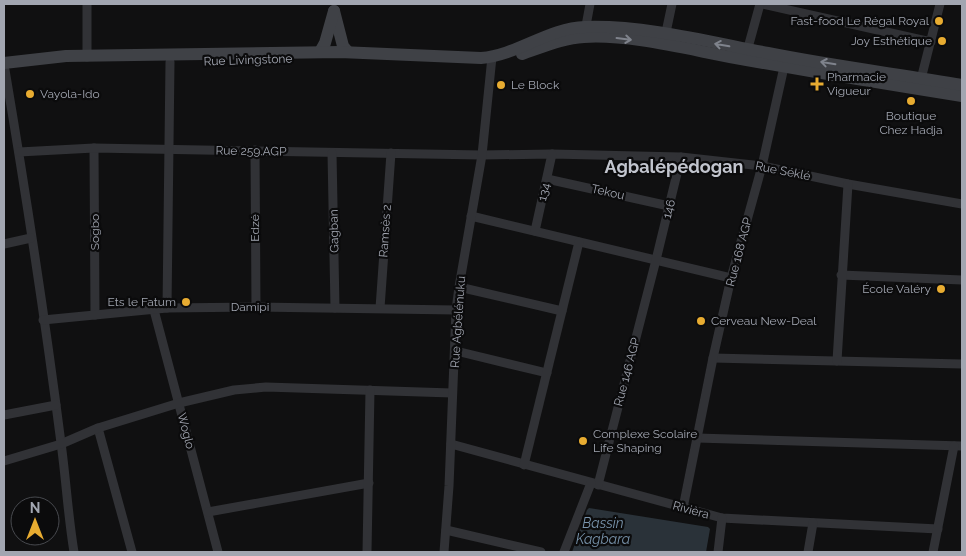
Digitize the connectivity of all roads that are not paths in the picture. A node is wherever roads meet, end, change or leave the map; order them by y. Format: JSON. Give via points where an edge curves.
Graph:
{"nodes":[{"id":1,"x":88,"y":4,"type":"edge"},
{"id":2,"x":590,"y":4,"type":"edge"},
{"id":3,"x":672,"y":4,"type":"edge"},
{"id":4,"x":761,"y":4,"type":"edge"},
{"id":5,"x":940,"y":4,"type":"edge"},
{"id":6,"x":334,"y":7,"type":"edge"},
{"id":7,"x":585,"y":32,"type":"junction"},
{"id":8,"x":665,"y":40,"type":"junction"},
{"id":9,"x":931,"y":42,"type":"junction"},
{"id":10,"x":320,"y":52,"type":"junction"},
{"id":11,"x":342,"y":54,"type":"junction"},
{"id":12,"x":746,"y":54,"type":"junction"},
{"id":13,"x":170,"y":59,"type":"junction"},
{"id":14,"x":87,"y":60,"type":"junction"},
{"id":15,"x":492,"y":61,"type":"junction"},
{"id":16,"x":784,"y":67,"type":"junction"},
{"id":17,"x":4,"y":68,"type":"edge"},
{"id":18,"x":920,"y":84,"type":"junction"},
{"id":19,"x":962,"y":86,"type":"edge"},
{"id":20,"x":962,"y":96,"type":"edge"},
{"id":21,"x":94,"y":148,"type":"junction"},
{"id":22,"x":169,"y":150,"type":"junction"},
{"id":23,"x":255,"y":150,"type":"junction"},
{"id":24,"x":19,"y":152,"type":"junction"},
{"id":25,"x":332,"y":153,"type":"junction"},
{"id":26,"x":391,"y":153,"type":"junction"},
{"id":27,"x":552,"y":154,"type":"junction"},
{"id":28,"x":482,"y":155,"type":"junction"},
{"id":29,"x":681,"y":157,"type":"junction"},
{"id":30,"x":762,"y":166,"type":"junction"},
{"id":31,"x":547,"y":179,"type":"junction"},
{"id":32,"x":848,"y":184,"type":"junction"},
{"id":33,"x":962,"y":204,"type":"edge"},
{"id":34,"x":670,"y":206,"type":"junction"},
{"id":35,"x":471,"y":216,"type":"junction"},
{"id":36,"x":536,"y":231,"type":"junction"},
{"id":37,"x":31,"y":238,"type":"junction"},
{"id":38,"x":579,"y":242,"type":"junction"},
{"id":39,"x":4,"y":244,"type":"edge"},
{"id":40,"x":656,"y":260,"type":"junction"},
{"id":41,"x":841,"y":275,"type":"junction"},
{"id":42,"x":731,"y":278,"type":"junction"},
{"id":43,"x":962,"y":280,"type":"edge"},
{"id":44,"x":459,"y":287,"type":"junction"},
{"id":45,"x":256,"y":307,"type":"junction"},
{"id":46,"x":167,"y":308,"type":"junction"},
{"id":47,"x":335,"y":308,"type":"junction"},
{"id":48,"x":380,"y":308,"type":"junction"},
{"id":49,"x":154,"y":310,"type":"junction"},
{"id":50,"x":456,"y":310,"type":"junction"},
{"id":51,"x":562,"y":311,"type":"junction"},
{"id":52,"x":95,"y":315,"type":"junction"},
{"id":53,"x":43,"y":320,"type":"junction"},
{"id":54,"x":456,"y":352,"type":"junction"},
{"id":55,"x":713,"y":358,"type":"junction"},
{"id":56,"x":837,"y":361,"type":"junction"},
{"id":57,"x":962,"y":364,"type":"edge"},
{"id":58,"x":547,"y":373,"type":"junction"},
{"id":59,"x":370,"y":390,"type":"junction"},
{"id":60,"x":452,"y":393,"type":"junction"},
{"id":61,"x":179,"y":403,"type":"junction"},
{"id":62,"x":56,"y":405,"type":"junction"},
{"id":63,"x":4,"y":415,"type":"edge"},
{"id":64,"x":98,"y":428,"type":"junction"},
{"id":65,"x":697,"y":438,"type":"junction"},
{"id":66,"x":62,"y":444,"type":"junction"},
{"id":67,"x":451,"y":444,"type":"junction"},
{"id":68,"x":958,"y":446,"type":"edge"},
{"id":69,"x":4,"y":461,"type":"edge"},
{"id":70,"x":524,"y":465,"type":"junction"},
{"id":71,"x":369,"y":483,"type":"junction"},
{"id":72,"x":594,"y":484,"type":"junction"},
{"id":73,"x":682,"y":508,"type":"junction"},
{"id":74,"x":208,"y":512,"type":"junction"},
{"id":75,"x":722,"y":518,"type":"junction"},
{"id":76,"x":813,"y":524,"type":"junction"},
{"id":77,"x":938,"y":529,"type":"junction"},
{"id":78,"x":446,"y":530,"type":"junction"},
{"id":79,"x":74,"y":552,"type":"edge"},
{"id":80,"x":131,"y":552,"type":"edge"},
{"id":81,"x":218,"y":552,"type":"edge"},
{"id":82,"x":367,"y":552,"type":"edge"},
{"id":83,"x":444,"y":552,"type":"edge"},
{"id":84,"x":541,"y":552,"type":"edge"},
{"id":85,"x":564,"y":552,"type":"edge"},
{"id":86,"x":718,"y":552,"type":"edge"},
{"id":87,"x":808,"y":552,"type":"edge"},
{"id":88,"x":933,"y":552,"type":"edge"}],
"edges":[{"from":1,"to":14,"type":"street"},
{"from":2,"to":7,"type":"street"},
{"from":3,"to":8,"type":"street"},
{"from":4,"to":9,"type":"street"},
{"from":4,"to":12,"type":"street"},
{"from":5,"to":9,"type":"street"},
{"from":6,"to":10,"type":"street"},
{"from":6,"to":11,"type":"street"},
{"from":7,"to":8,"type":"street","via":[[618,38]]},
{"from":7,"to":15,"type":"street"},
{"from":8,"to":12,"type":"street"},
{"from":9,"to":18,"type":"street"},
{"from":10,"to":11,"type":"street","name":"Rue Livingstone"},
{"from":10,"to":13,"type":"street","name":"Rue Livingstone"},
{"from":11,"to":13,"type":"street","name":"Rue Livingstone"},
{"from":11,"to":15,"type":"street","name":"Rue Livingstone"},
{"from":12,"to":16,"type":"street"},
{"from":18,"to":12,"type":"street","one_way":true},
{"from":13,"to":14,"type":"street","name":"Rue Livingstone"},
{"from":13,"to":22,"type":"street"},
{"from":14,"to":17,"type":"street","name":"Rue Livingstone"},
{"from":15,"to":28,"type":"street","name":"Rue Agbélénuku"},
{"from":16,"to":18,"type":"street"},
{"from":16,"to":30,"type":"street","name":"Rue 168 AGP"},
{"from":17,"to":24,"type":"street"},
{"from":18,"to":19,"type":"street"},
{"from":18,"to":20,"type":"street"},
{"from":21,"to":22,"type":"street","name":"Rue 259.AGP"},
{"from":21,"to":24,"type":"street","name":"Rue 259.AGP"},
{"from":21,"to":52,"type":"street","name":"Sogbo"},
{"from":22,"to":23,"type":"street","name":"Rue 259.AGP"},
{"from":22,"to":46,"type":"street"},
{"from":23,"to":25,"type":"street","name":"Rue 259.AGP"},
{"from":23,"to":45,"type":"street","name":"Edzé"},
{"from":24,"to":37,"type":"street"},
{"from":25,"to":26,"type":"street","name":"Rue 259.AGP"},
{"from":25,"to":47,"type":"street","name":"Gagban"},
{"from":26,"to":28,"type":"street","name":"Rue 259.AGP"},
{"from":26,"to":48,"type":"street","name":"Ramsès 2"},
{"from":27,"to":28,"type":"street","name":"Rue Séklé"},
{"from":27,"to":29,"type":"street","name":"Rue Séklé"},
{"from":27,"to":31,"type":"street","name":"134"},
{"from":28,"to":35,"type":"street","name":"Rue Agbélénuku"},
{"from":29,"to":30,"type":"street","name":"Rue Séklé"},
{"from":29,"to":34,"type":"street","name":"146"},
{"from":30,"to":32,"type":"street","name":"Rue Séklé"},
{"from":30,"to":42,"type":"street","name":"Rue 168 AGP"},
{"from":31,"to":34,"type":"street","name":"Tekou"},
{"from":31,"to":36,"type":"street","name":"134"},
{"from":32,"to":33,"type":"street","name":"Rue Séklé"},
{"from":32,"to":41,"type":"street"},
{"from":34,"to":40,"type":"street","name":"146"},
{"from":35,"to":36,"type":"street"},
{"from":35,"to":44,"type":"street","name":"Rue Agbélénuku"},
{"from":36,"to":38,"type":"street"},
{"from":37,"to":39,"type":"street"},
{"from":37,"to":53,"type":"street"},
{"from":38,"to":40,"type":"street"},
{"from":38,"to":51,"type":"street"},
{"from":40,"to":42,"type":"street"},
{"from":40,"to":72,"type":"street","name":"Rue 146 AGP"},
{"from":41,"to":43,"type":"street"},
{"from":41,"to":56,"type":"street"},
{"from":42,"to":55,"type":"street","name":"Rue 168 AGP"},
{"from":44,"to":50,"type":"street","name":"Rue Agbélénuku"},
{"from":44,"to":51,"type":"street"},
{"from":45,"to":46,"type":"street","name":"Damipi"},
{"from":45,"to":47,"type":"street","name":"Damipi"},
{"from":46,"to":49,"type":"street","name":"Damipi"},
{"from":47,"to":48,"type":"street","name":"Damipi"},
{"from":48,"to":50,"type":"street","name":"Damipi"},
{"from":49,"to":52,"type":"street","name":"Damipi"},
{"from":49,"to":61,"type":"street","name":"Woglo"},
{"from":50,"to":54,"type":"street","name":"Rue Agbélénuku"},
{"from":51,"to":58,"type":"street"},
{"from":52,"to":53,"type":"street","name":"Damipi"},
{"from":53,"to":62,"type":"street"},
{"from":54,"to":58,"type":"street"},
{"from":54,"to":60,"type":"street","name":"Rue Agbélénuku"},
{"from":55,"to":56,"type":"street"},
{"from":55,"to":65,"type":"street","name":"Rue 168 AGP"},
{"from":56,"to":57,"type":"street"},
{"from":58,"to":70,"type":"street"},
{"from":59,"to":60,"type":"street"},
{"from":59,"to":61,"type":"street","via":[[266,387],[234,390]]},
{"from":59,"to":71,"type":"street"},
{"from":60,"to":67,"type":"street","name":"Rue Agbélénuku"},
{"from":61,"to":64,"type":"street"},
{"from":61,"to":74,"type":"street","name":"Woglo"},
{"from":62,"to":63,"type":"street"},
{"from":62,"to":66,"type":"street"},
{"from":64,"to":66,"type":"street"},
{"from":64,"to":80,"type":"street"},
{"from":65,"to":68,"type":"street"},
{"from":65,"to":73,"type":"street","name":"Rue 168 AGP"},
{"from":66,"to":69,"type":"street"},
{"from":66,"to":79,"type":"street"},
{"from":67,"to":70,"type":"street","name":"Rivièra"},
{"from":67,"to":78,"type":"street","name":"Rue Agbélénuku"},
{"from":68,"to":77,"type":"street"},
{"from":70,"to":72,"type":"street","name":"Rivièra"},
{"from":71,"to":74,"type":"street"},
{"from":71,"to":82,"type":"street"},
{"from":72,"to":73,"type":"street","name":"Rivièra"},
{"from":72,"to":85,"type":"street","name":"Rue 146 AGP"},
{"from":73,"to":75,"type":"street","name":"Rivièra"},
{"from":74,"to":81,"type":"street","name":"Woglo"},
{"from":75,"to":76,"type":"street","name":"Rivièra"},
{"from":75,"to":86,"type":"street"},
{"from":76,"to":77,"type":"street","name":"Rivièra"},
{"from":76,"to":87,"type":"street"},
{"from":77,"to":88,"type":"street"},
{"from":78,"to":83,"type":"street","name":"Rue Agbélénuku"},
{"from":78,"to":84,"type":"street"}]}
